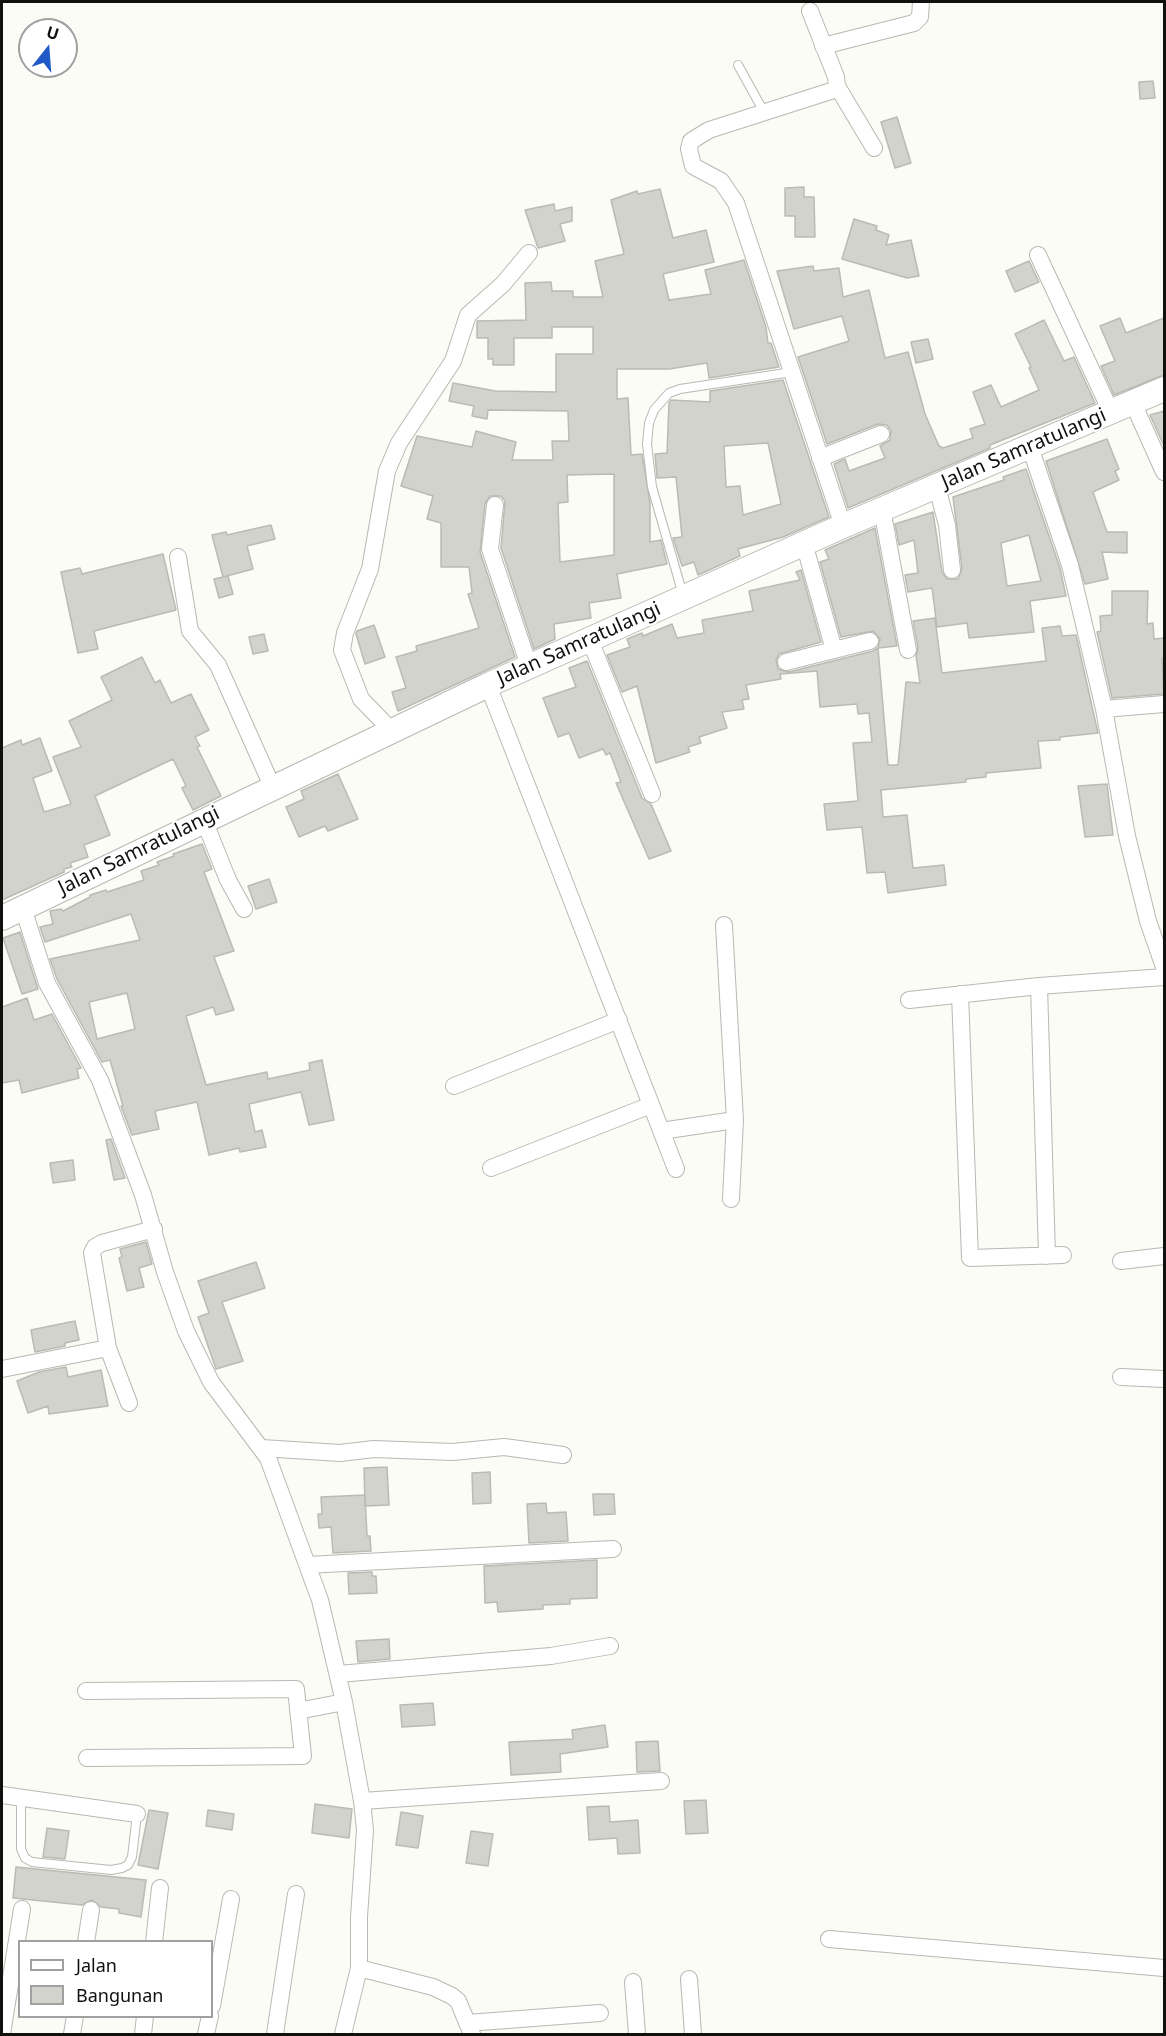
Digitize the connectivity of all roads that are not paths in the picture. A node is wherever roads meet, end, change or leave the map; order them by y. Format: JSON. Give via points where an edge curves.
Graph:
{"nodes":[{"id":1,"x":921,"y":2,"type":"edge"},
{"id":2,"x":810,"y":11,"type":"dead end"},
{"id":3,"x":823,"y":46,"type":"junction"},
{"id":4,"x":738,"y":65,"type":"dead end"},
{"id":5,"x":837,"y":86,"type":"junction"},
{"id":6,"x":764,"y":112,"type":"junction"},
{"id":7,"x":874,"y":148,"type":"dead end"},
{"id":8,"x":530,"y":253,"type":"dead end"},
{"id":9,"x":1038,"y":255,"type":"dead end"},
{"id":10,"x":792,"y":372,"type":"junction"},
{"id":11,"x":1164,"y":389,"type":"edge"},
{"id":12,"x":1122,"y":407,"type":"junction"},
{"id":13,"x":881,"y":434,"type":"dead end"},
{"id":14,"x":1030,"y":447,"type":"junction"},
{"id":15,"x":820,"y":458,"type":"junction"},
{"id":16,"x":1164,"y":472,"type":"edge"},
{"id":17,"x":937,"y":487,"type":"junction"},
{"id":18,"x":495,"y":505,"type":"dead end"},
{"id":19,"x":882,"y":509,"type":"junction"},
{"id":20,"x":843,"y":525,"type":"junction"},
{"id":21,"x":804,"y":543,"type":"junction"},
{"id":22,"x":178,"y":557,"type":"dead end"},
{"id":23,"x":952,"y":570,"type":"dead end"},
{"id":24,"x":684,"y":596,"type":"junction"},
{"id":25,"x":591,"y":640,"type":"junction"},
{"id":26,"x":870,"y":640,"type":"dead end"},
{"id":27,"x":834,"y":650,"type":"junction"},
{"id":28,"x":908,"y":650,"type":"dead end"},
{"id":29,"x":786,"y":662,"type":"dead end"},
{"id":30,"x":529,"y":666,"type":"junction"},
{"id":31,"x":488,"y":685,"type":"junction"},
{"id":32,"x":1164,"y":704,"type":"edge"},
{"id":33,"x":1104,"y":709,"type":"junction"},
{"id":34,"x":391,"y":730,"type":"junction"},
{"id":35,"x":272,"y":786,"type":"junction"},
{"id":36,"x":652,"y":794,"type":"dead end"},
{"id":37,"x":204,"y":820,"type":"junction"},
{"id":38,"x":244,"y":909,"type":"dead end"},
{"id":39,"x":12,"y":913,"type":"edge"},
{"id":40,"x":724,"y":925,"type":"dead end"},
{"id":41,"x":1164,"y":967,"type":"edge"},
{"id":42,"x":1164,"y":977,"type":"edge"},
{"id":43,"x":1039,"y":986,"type":"junction"},
{"id":44,"x":960,"y":994,"type":"junction"},
{"id":45,"x":909,"y":1000,"type":"dead end"},
{"id":46,"x":619,"y":1020,"type":"junction"},
{"id":47,"x":454,"y":1086,"type":"dead end"},
{"id":48,"x":651,"y":1105,"type":"junction"},
{"id":49,"x":735,"y":1120,"type":"junction"},
{"id":50,"x":661,"y":1131,"type":"junction"},
{"id":51,"x":491,"y":1168,"type":"dead end"},
{"id":52,"x":676,"y":1169,"type":"dead end"},
{"id":53,"x":731,"y":1199,"type":"dead end"},
{"id":54,"x":154,"y":1229,"type":"junction"},
{"id":55,"x":1164,"y":1256,"type":"edge"},
{"id":56,"x":1121,"y":1261,"type":"dead end"},
{"id":57,"x":108,"y":1348,"type":"junction"},
{"id":58,"x":2,"y":1369,"type":"edge"},
{"id":59,"x":1120,"y":1377,"type":"dead end"},
{"id":60,"x":1164,"y":1379,"type":"edge"},
{"id":61,"x":129,"y":1403,"type":"dead end"},
{"id":62,"x":261,"y":1448,"type":"junction"},
{"id":63,"x":563,"y":1455,"type":"dead end"},
{"id":64,"x":613,"y":1549,"type":"dead end"},
{"id":65,"x":308,"y":1566,"type":"junction"},
{"id":66,"x":610,"y":1646,"type":"dead end"},
{"id":67,"x":338,"y":1674,"type":"junction"},
{"id":68,"x":86,"y":1691,"type":"dead end"},
{"id":69,"x":344,"y":1702,"type":"junction"},
{"id":70,"x":298,"y":1711,"type":"junction"},
{"id":71,"x":87,"y":1758,"type":"dead end"},
{"id":72,"x":661,"y":1781,"type":"dead end"},
{"id":73,"x":2,"y":1795,"type":"edge"},
{"id":74,"x":21,"y":1798,"type":"junction"},
{"id":75,"x":362,"y":1801,"type":"junction"},
{"id":76,"x":137,"y":1814,"type":"joint"},
{"id":77,"x":160,"y":1888,"type":"dead end"},
{"id":78,"x":296,"y":1894,"type":"dead end"},
{"id":79,"x":231,"y":1899,"type":"dead end"},
{"id":80,"x":22,"y":1909,"type":"dead end"},
{"id":81,"x":91,"y":1910,"type":"dead end"},
{"id":82,"x":829,"y":1939,"type":"dead end"},
{"id":83,"x":86,"y":1940,"type":"edge"},
{"id":84,"x":154,"y":1940,"type":"edge"},
{"id":85,"x":359,"y":1968,"type":"junction"},
{"id":86,"x":1164,"y":1968,"type":"edge"},
{"id":87,"x":689,"y":1979,"type":"dead end"},
{"id":88,"x":633,"y":1982,"type":"dead end"},
{"id":89,"x":213,"y":2000,"type":"edge"},
{"id":90,"x":600,"y":2013,"type":"dead end"},
{"id":91,"x":75,"y":2018,"type":"edge"},
{"id":92,"x":145,"y":2018,"type":"edge"},
{"id":93,"x":210,"y":2018,"type":"edge"},
{"id":94,"x":470,"y":2029,"type":"edge"},
{"id":95,"x":2,"y":2034,"type":"edge"},
{"id":96,"x":72,"y":2034,"type":"edge"},
{"id":97,"x":143,"y":2034,"type":"edge"},
{"id":98,"x":206,"y":2034,"type":"edge"},
{"id":99,"x":275,"y":2034,"type":"edge"},
{"id":100,"x":343,"y":2034,"type":"edge"},
{"id":101,"x":637,"y":2034,"type":"edge"},
{"id":102,"x":693,"y":2034,"type":"edge"}],
"edges":[{"from":1,"to":3,"type":"street","via":[[920,17],[914,23]]},
{"from":2,"to":3,"type":"street"},
{"from":3,"to":5,"type":"street"},
{"from":4,"to":6,"type":"lane"},
{"from":5,"to":6,"type":"street"},
{"from":5,"to":7,"type":"street"},
{"from":6,"to":10,"type":"street","via":[[710,130],[691,141],[689,149],[693,166],[725,186],[736,203]]},
{"from":8,"to":34,"type":"street","via":[[468,315],[453,361],[399,443],[387,471],[370,569],[342,650],[362,699]]},
{"from":9,"to":12,"type":"street"},
{"from":10,"to":15,"type":"street"},
{"from":10,"to":24,"type":"lane","via":[[680,389],[669,393],[654,410],[647,444],[652,487]]},
{"from":11,"to":12,"type":"main road","name":"Jalan Samratulangi"},
{"from":12,"to":14,"type":"main road","name":"Jalan Samratulangi"},
{"from":12,"to":16,"type":"street"},
{"from":13,"to":15,"type":"street"},
{"from":14,"to":17,"type":"main road","name":"Jalan Samratulangi"},
{"from":14,"to":33,"type":"street","via":[[1070,564]]},
{"from":15,"to":20,"type":"street"},
{"from":17,"to":19,"type":"main road","name":"Jalan Samratulangi"},
{"from":17,"to":23,"type":"street","via":[[947,525]]},
{"from":18,"to":30,"type":"street","via":[[490,549]]},
{"from":19,"to":20,"type":"main road","name":"Jalan Samratulangi"},
{"from":19,"to":28,"type":"street"},
{"from":20,"to":21,"type":"main road","name":"Jalan Samratulangi"},
{"from":21,"to":24,"type":"main road","name":"Jalan Samratulangi"},
{"from":21,"to":27,"type":"street"},
{"from":22,"to":35,"type":"street","via":[[190,631],[218,665]]},
{"from":24,"to":25,"type":"main road","name":"Jalan Samratulangi"},
{"from":25,"to":30,"type":"main road","name":"Jalan Samratulangi"},
{"from":25,"to":36,"type":"street"},
{"from":26,"to":27,"type":"street"},
{"from":27,"to":29,"type":"street"},
{"from":30,"to":31,"type":"main road","name":"Jalan Samratulangi"},
{"from":31,"to":34,"type":"main road","name":"Jalan Samratulangi"},
{"from":31,"to":46,"type":"street"},
{"from":32,"to":33,"type":"street"},
{"from":33,"to":41,"type":"street","via":[[1127,836]]},
{"from":34,"to":35,"type":"main road","name":"Jalan Samratulangi"},
{"from":35,"to":37,"type":"main road","name":"Jalan Samratulangi"},
{"from":37,"to":38,"type":"street"},
{"from":37,"to":39,"type":"main road","name":"Jalan Samratulangi"},
{"from":39,"to":54,"type":"street","via":[[100,1080]]},
{"from":40,"to":49,"type":"street"},
{"from":42,"to":43,"type":"street"},
{"from":43,"to":44,"type":"street"},
{"from":43,"to":44,"type":"street","via":[[1055,1255],[970,1258]]},
{"from":44,"to":45,"type":"street"},
{"from":46,"to":47,"type":"street"},
{"from":46,"to":48,"type":"street"},
{"from":48,"to":50,"type":"street"},
{"from":48,"to":51,"type":"street"},
{"from":49,"to":50,"type":"street"},
{"from":49,"to":53,"type":"street"},
{"from":50,"to":52,"type":"street"},
{"from":54,"to":57,"type":"street","via":[[102,1243],[92,1253]]},
{"from":54,"to":62,"type":"street","via":[[174,1299],[201,1365]]},
{"from":55,"to":56,"type":"street"},
{"from":57,"to":58,"type":"street"},
{"from":57,"to":61,"type":"street"},
{"from":59,"to":60,"type":"street"},
{"from":62,"to":63,"type":"street","via":[[340,1453],[504,1448]]},
{"from":62,"to":65,"type":"street","via":[[275,1475]]},
{"from":64,"to":65,"type":"street"},
{"from":65,"to":67,"type":"street"},
{"from":66,"to":67,"type":"street","via":[[551,1656]]},
{"from":67,"to":69,"type":"street"},
{"from":68,"to":70,"type":"street","via":[[296,1689]]},
{"from":69,"to":70,"type":"street"},
{"from":69,"to":75,"type":"street"},
{"from":70,"to":71,"type":"street","via":[[303,1756]]},
{"from":72,"to":75,"type":"street"},
{"from":73,"to":74,"type":"street"},
{"from":74,"to":76,"type":"street"},
{"from":74,"to":76,"type":"lane","via":[[21,1849],[32,1862],[122,1868],[132,1857]]},
{"from":75,"to":85,"type":"street","via":[[365,1830]]},
{"from":77,"to":84,"type":"street"},
{"from":78,"to":99,"type":"street"},
{"from":79,"to":89,"type":"street"},
{"from":80,"to":95,"type":"street"},
{"from":81,"to":83,"type":"street"},
{"from":82,"to":86,"type":"street"},
{"from":85,"to":94,"type":"street","via":[[444,1991],[458,2001]]},
{"from":85,"to":100,"type":"street"},
{"from":87,"to":102,"type":"street"},
{"from":88,"to":101,"type":"street"},
{"from":90,"to":94,"type":"street"},
{"from":91,"to":96,"type":"street"},
{"from":92,"to":97,"type":"street"},
{"from":93,"to":98,"type":"street"}]}
